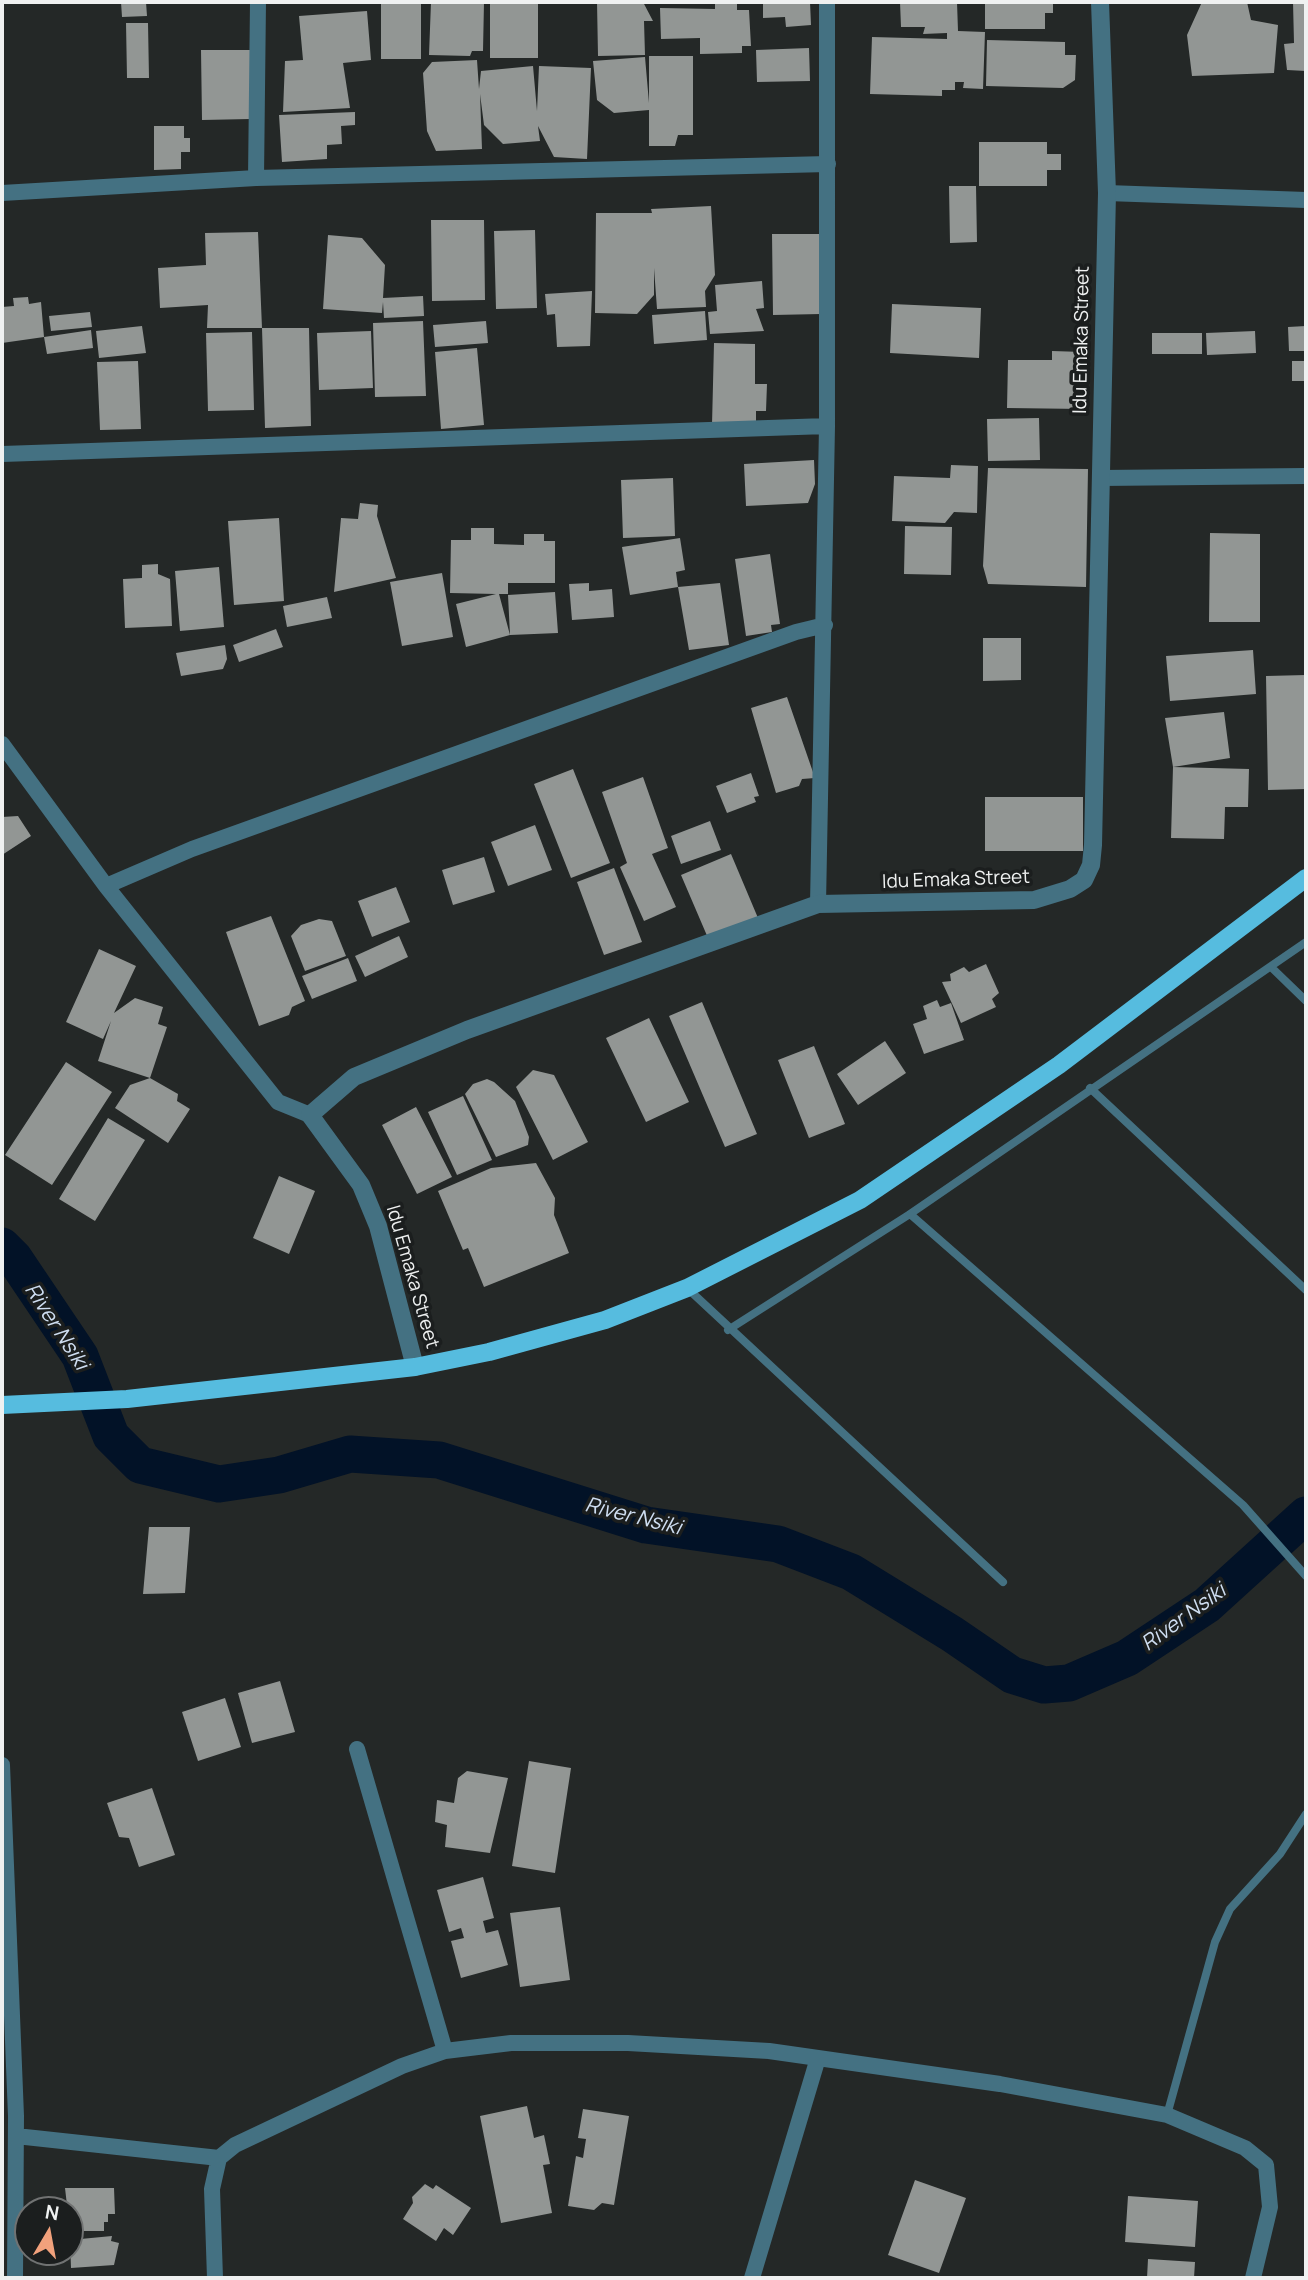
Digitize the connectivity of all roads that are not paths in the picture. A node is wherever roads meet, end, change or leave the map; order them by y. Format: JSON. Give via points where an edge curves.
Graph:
{"nodes":[{"id":1,"x":258,"y":2,"type":"edge"},
{"id":2,"x":827,"y":2,"type":"edge"},
{"id":3,"x":1100,"y":2,"type":"edge"},
{"id":4,"x":828,"y":164,"type":"junction"},
{"id":5,"x":256,"y":178,"type":"junction"},
{"id":6,"x":2,"y":193,"type":"edge"},
{"id":7,"x":1107,"y":193,"type":"junction"},
{"id":8,"x":1306,"y":200,"type":"edge"},
{"id":9,"x":827,"y":426,"type":"junction"},
{"id":10,"x":2,"y":454,"type":"edge"},
{"id":11,"x":1306,"y":476,"type":"edge"},
{"id":12,"x":1100,"y":478,"type":"junction"},
{"id":13,"x":825,"y":625,"type":"junction"},
{"id":14,"x":2,"y":744,"type":"edge"},
{"id":15,"x":1306,"y":878,"type":"edge"},
{"id":16,"x":106,"y":886,"type":"junction"},
{"id":17,"x":818,"y":904,"type":"junction"},
{"id":18,"x":1306,"y":942,"type":"edge"},
{"id":19,"x":1271,"y":967,"type":"junction"},
{"id":20,"x":1306,"y":1001,"type":"edge"},
{"id":21,"x":1090,"y":1088,"type":"junction"},
{"id":22,"x":310,"y":1115,"type":"junction"},
{"id":23,"x":911,"y":1214,"type":"junction"},
{"id":24,"x":687,"y":1288,"type":"junction"},
{"id":25,"x":1306,"y":1290,"type":"edge"},
{"id":26,"x":728,"y":1330,"type":"junction"},
{"id":27,"x":415,"y":1367,"type":"junction"},
{"id":28,"x":2,"y":1405,"type":"edge"},
{"id":29,"x":1306,"y":1576,"type":"edge"},
{"id":30,"x":1003,"y":1582,"type":"dead end"},
{"id":31,"x":357,"y":1749,"type":"dead end"},
{"id":32,"x":2,"y":1766,"type":"edge"},
{"id":33,"x":1306,"y":1814,"type":"edge"},
{"id":34,"x":445,"y":2051,"type":"junction"},
{"id":35,"x":818,"y":2058,"type":"junction"},
{"id":36,"x":1167,"y":2115,"type":"junction"},
{"id":37,"x":16,"y":2136,"type":"junction"},
{"id":38,"x":219,"y":2158,"type":"junction"},
{"id":39,"x":8,"y":2171,"type":"edge"},
{"id":40,"x":15,"y":2278,"type":"edge"},
{"id":41,"x":215,"y":2278,"type":"edge"},
{"id":42,"x":752,"y":2278,"type":"edge"},
{"id":43,"x":1253,"y":2278,"type":"edge"}],
"edges":[{"from":1,"to":5,"type":"street"},
{"from":2,"to":4,"type":"street"},
{"from":3,"to":7,"type":"street","name":"Idu Emaka Street"},
{"from":4,"to":5,"type":"street"},
{"from":4,"to":9,"type":"street"},
{"from":5,"to":6,"type":"street"},
{"from":7,"to":8,"type":"street"},
{"from":7,"to":12,"type":"street","name":"Idu Emaka Street"},
{"from":9,"to":10,"type":"street"},
{"from":9,"to":13,"type":"street"},
{"from":11,"to":12,"type":"street"},
{"from":12,"to":17,"type":"street","name":"Idu Emaka Street","via":[[1093,845],[1084,880],[1034,900]]},
{"from":13,"to":16,"type":"street","via":[[192,849]]},
{"from":13,"to":17,"type":"street"},
{"from":14,"to":16,"type":"street"},
{"from":15,"to":24,"type":"main road","via":[[1059,1065],[860,1200]]},
{"from":16,"to":22,"type":"street","via":[[278,1102]]},
{"from":17,"to":22,"type":"street","name":"Idu Emaka Street","via":[[467,1030],[354,1077]]},
{"from":18,"to":19,"type":"lane"},
{"from":19,"to":20,"type":"lane"},
{"from":19,"to":21,"type":"lane"},
{"from":21,"to":23,"type":"lane"},
{"from":21,"to":25,"type":"lane"},
{"from":22,"to":27,"type":"street","name":"Idu Emaka Street","via":[[361,1185],[378,1226]]},
{"from":23,"to":26,"type":"lane"},
{"from":23,"to":29,"type":"lane","via":[[1242,1505]]},
{"from":24,"to":26,"type":"lane"},
{"from":24,"to":27,"type":"main road","via":[[605,1320]]},
{"from":26,"to":30,"type":"lane"},
{"from":27,"to":28,"type":"main road","via":[[127,1399]]},
{"from":31,"to":34,"type":"street"},
{"from":32,"to":37,"type":"street"},
{"from":33,"to":36,"type":"lane","via":[[1280,1854],[1230,1909],[1215,1942]]},
{"from":34,"to":35,"type":"street","via":[[511,2043],[628,2043]]},
{"from":34,"to":38,"type":"street","via":[[286,2119]]},
{"from":35,"to":36,"type":"street","via":[[1000,2084]]},
{"from":35,"to":42,"type":"street"},
{"from":36,"to":43,"type":"street","via":[[1245,2148],[1266,2165],[1270,2207]]},
{"from":37,"to":38,"type":"street"},
{"from":37,"to":39,"type":"street"},
{"from":38,"to":41,"type":"street","via":[[212,2189]]},
{"from":39,"to":40,"type":"street"}]}
